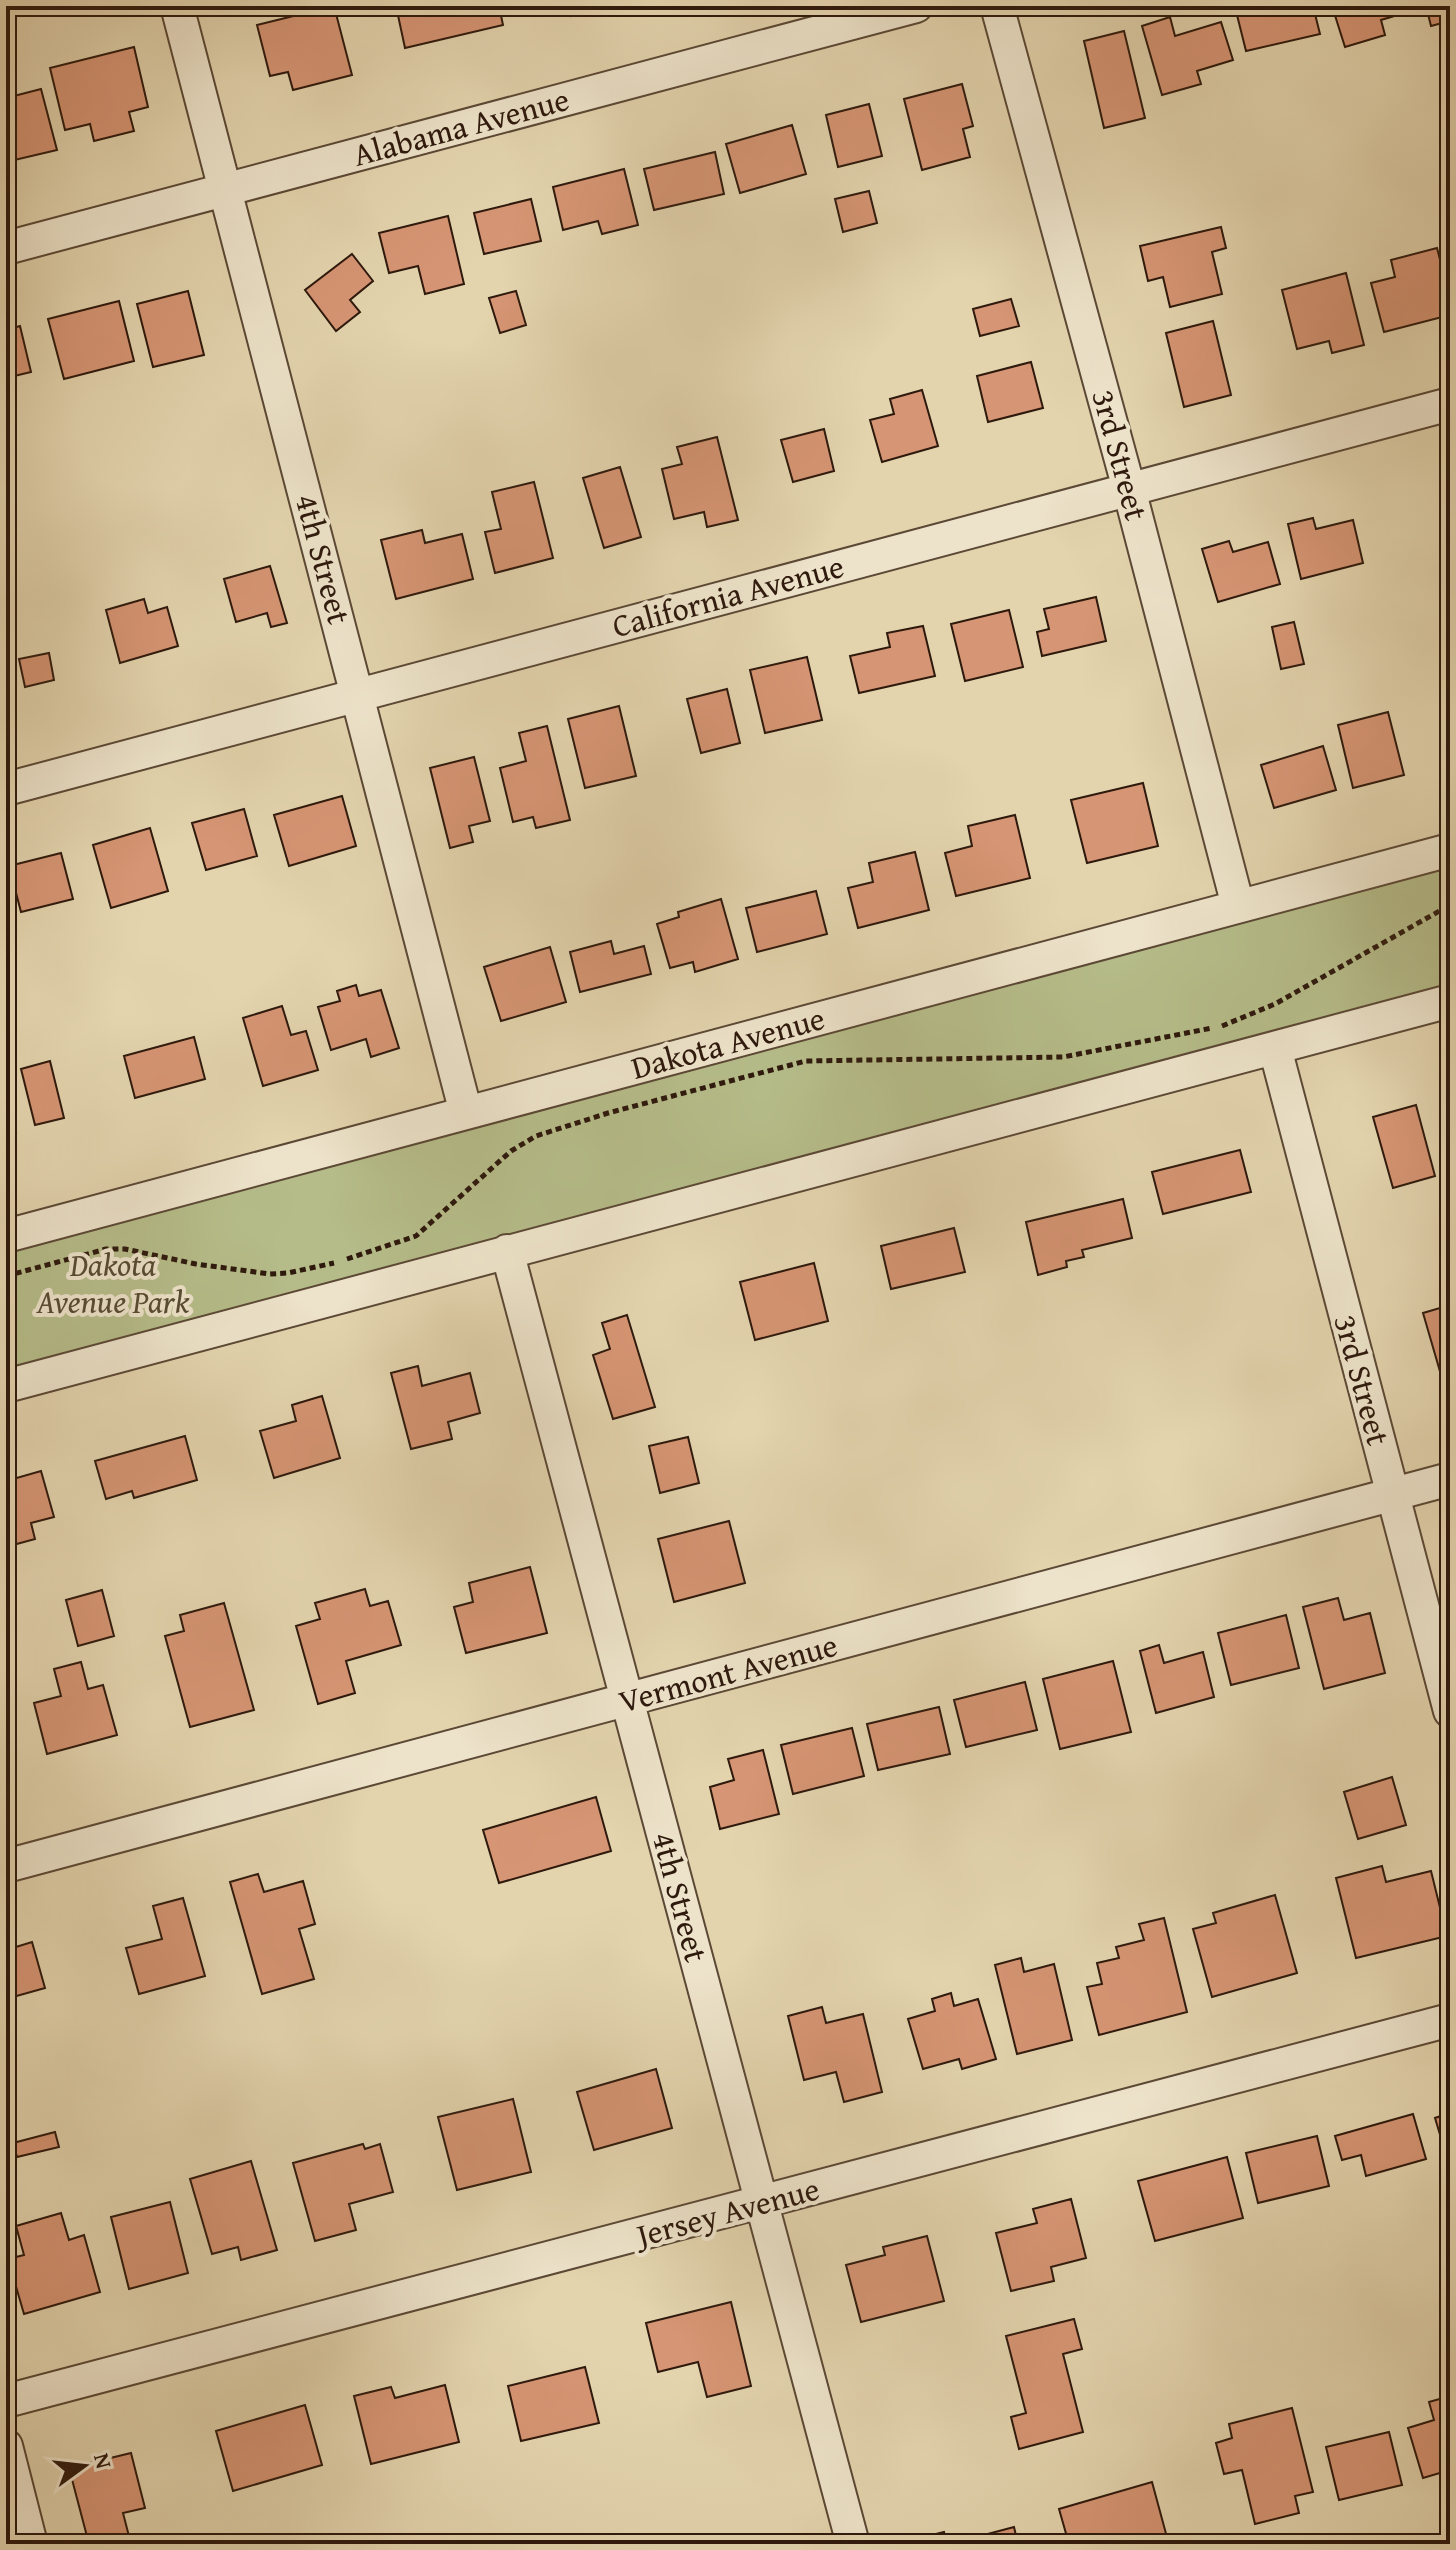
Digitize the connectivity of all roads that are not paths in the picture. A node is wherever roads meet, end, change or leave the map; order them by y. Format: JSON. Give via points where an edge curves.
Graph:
{"nodes":[{"id":1,"x":177,"y":6,"type":"edge"},
{"id":2,"x":916,"y":6,"type":"edge"},
{"id":3,"x":997,"y":6,"type":"edge"},
{"id":4,"x":226,"y":189,"type":"junction"},
{"id":5,"x":6,"y":248,"type":"edge"},
{"id":6,"x":1450,"y":404,"type":"edge"},
{"id":7,"x":1129,"y":489,"type":"junction"},
{"id":8,"x":358,"y":695,"type":"junction"},
{"id":9,"x":6,"y":789,"type":"edge"},
{"id":10,"x":1450,"y":850,"type":"edge"},
{"id":11,"x":1238,"y":906,"type":"junction"},
{"id":12,"x":1450,"y":1001,"type":"edge"},
{"id":13,"x":1275,"y":1048,"type":"junction"},
{"id":14,"x":466,"y":1113,"type":"junction"},
{"id":15,"x":6,"y":1236,"type":"edge"},
{"id":16,"x":507,"y":1251,"type":"junction"},
{"id":17,"x":6,"y":1386,"type":"edge"},
{"id":18,"x":1450,"y":1479,"type":"edge"},
{"id":19,"x":1392,"y":1494,"type":"junction"},
{"id":20,"x":628,"y":1700,"type":"junction"},
{"id":21,"x":1450,"y":1711,"type":"edge"},
{"id":22,"x":6,"y":1866,"type":"edge"},
{"id":23,"x":1450,"y":2020,"type":"edge"},
{"id":24,"x":761,"y":2204,"type":"junction"},
{"id":25,"x":6,"y":2401,"type":"edge"},
{"id":26,"x":6,"y":2446,"type":"edge"},
{"id":27,"x":31,"y":2544,"type":"edge"},
{"id":28,"x":853,"y":2544,"type":"edge"}],
"edges":[{"from":1,"to":4,"type":"street","name":"4th Street"},
{"from":2,"to":4,"type":"street","name":"Alabama Avenue"},
{"from":3,"to":7,"type":"street","name":"3rd Street"},
{"from":4,"to":5,"type":"street","name":"Alabama Avenue"},
{"from":4,"to":8,"type":"street","name":"4th Street"},
{"from":6,"to":7,"type":"street","name":"California Avenue"},
{"from":7,"to":8,"type":"street","name":"California Avenue"},
{"from":7,"to":11,"type":"street","name":"3rd Street"},
{"from":8,"to":9,"type":"street","name":"California Avenue"},
{"from":8,"to":14,"type":"street","name":"4th Street"},
{"from":10,"to":11,"type":"street","name":"Dakota Avenue"},
{"from":11,"to":14,"type":"street","name":"Dakota Avenue"},
{"from":12,"to":13,"type":"street"},
{"from":13,"to":16,"type":"street"},
{"from":13,"to":19,"type":"street","name":"3rd Street"},
{"from":14,"to":15,"type":"street","name":"Dakota Avenue"},
{"from":16,"to":17,"type":"street"},
{"from":16,"to":20,"type":"street","name":"4th Street"},
{"from":18,"to":19,"type":"street","name":"Vermont Avenue"},
{"from":19,"to":20,"type":"street","name":"Vermont Avenue"},
{"from":19,"to":21,"type":"street","name":"3rd Street"},
{"from":20,"to":22,"type":"street","name":"Vermont Avenue"},
{"from":20,"to":24,"type":"street","name":"4th Street"},
{"from":23,"to":24,"type":"street","name":"Jersey Avenue"},
{"from":24,"to":25,"type":"street","name":"Jersey Avenue"},
{"from":24,"to":28,"type":"street","name":"4th Street"},
{"from":26,"to":27,"type":"street"}]}
